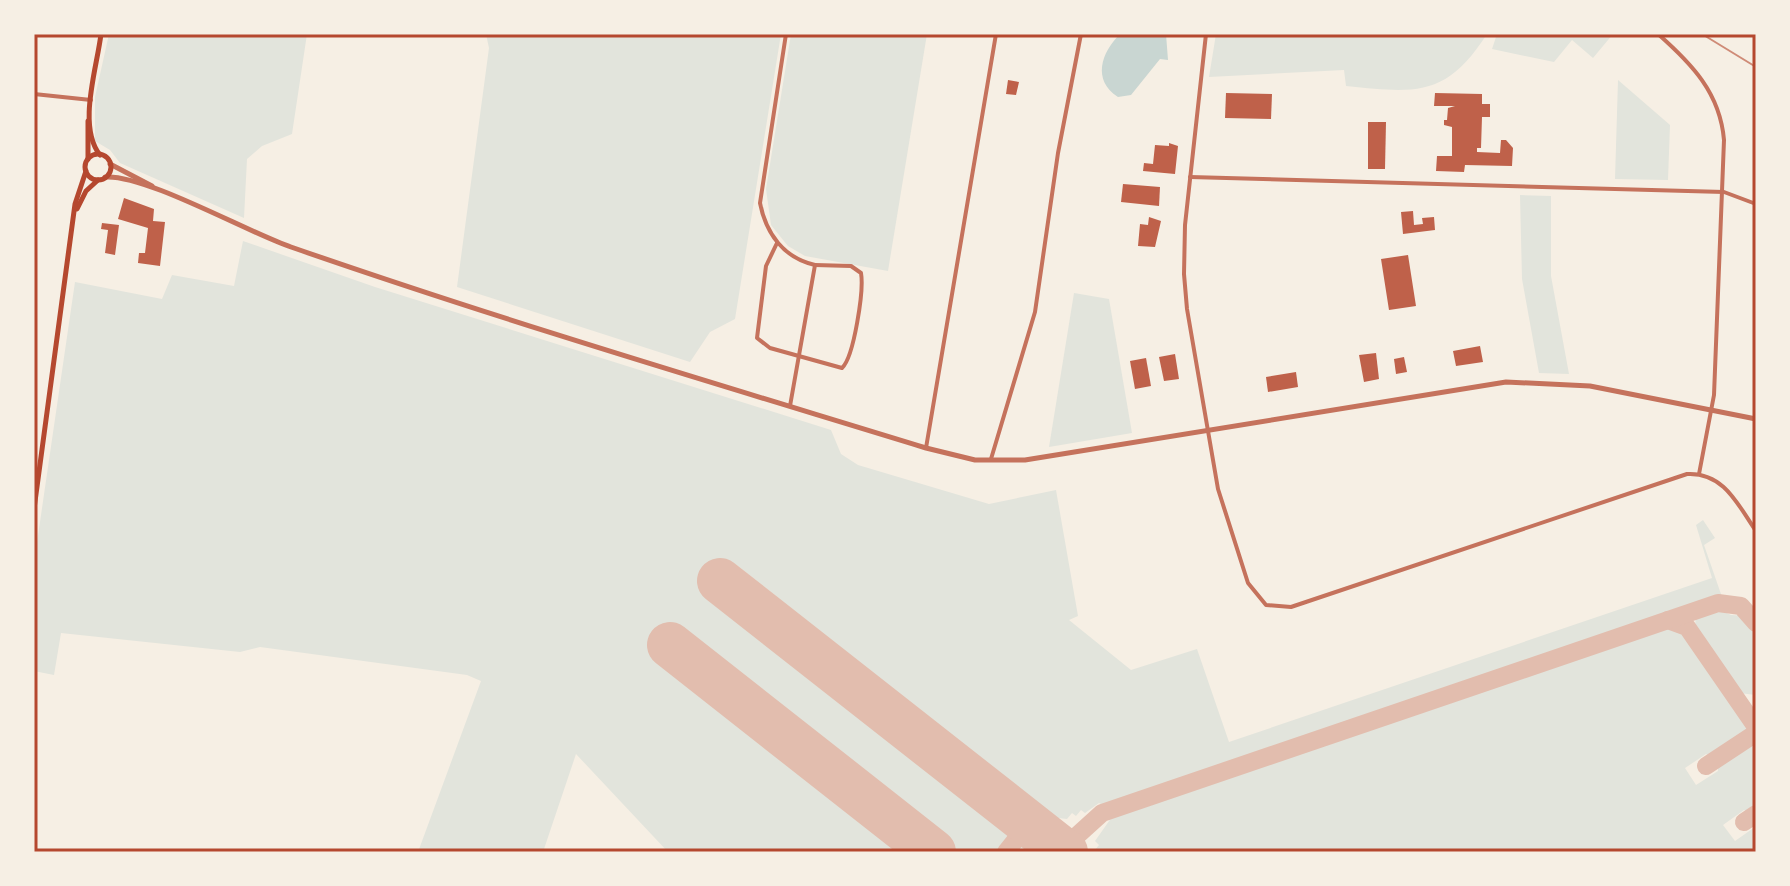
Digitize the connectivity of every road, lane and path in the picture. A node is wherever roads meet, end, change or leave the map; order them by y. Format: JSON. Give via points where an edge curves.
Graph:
{"nodes":[{"id":1,"x":101,"y":34,"type":"edge"},
{"id":2,"x":786,"y":34,"type":"edge"},
{"id":3,"x":996,"y":34,"type":"edge"},
{"id":4,"x":1081,"y":34,"type":"edge"},
{"id":5,"x":1206,"y":34,"type":"edge"},
{"id":6,"x":1658,"y":34,"type":"edge"},
{"id":7,"x":34,"y":94,"type":"edge"},
{"id":8,"x":92,"y":100,"type":"junction"},
{"id":9,"x":100,"y":155,"type":"junction"},
{"id":10,"x":88,"y":160,"type":"junction"},
{"id":11,"x":110,"y":164,"type":"junction"},
{"id":12,"x":86,"y":171,"type":"junction"},
{"id":13,"x":105,"y":177,"type":"junction"},
{"id":14,"x":1190,"y":177,"type":"junction"},
{"id":15,"x":98,"y":180,"type":"junction"},
{"id":16,"x":160,"y":191,"type":"junction"},
{"id":17,"x":1724,"y":192,"type":"junction"},
{"id":18,"x":1756,"y":204,"type":"edge"},
{"id":19,"x":75,"y":214,"type":"junction"},
{"id":20,"x":777,"y":243,"type":"junction"},
{"id":21,"x":815,"y":265,"type":"junction"},
{"id":22,"x":799,"y":357,"type":"junction"},
{"id":23,"x":790,"y":406,"type":"junction"},
{"id":24,"x":1712,"y":410,"type":"junction"},
{"id":25,"x":1756,"y":419,"type":"edge"},
{"id":26,"x":1208,"y":430,"type":"junction"},
{"id":27,"x":926,"y":448,"type":"junction"},
{"id":28,"x":991,"y":462,"type":"junction"},
{"id":29,"x":1699,"y":474,"type":"junction"},
{"id":30,"x":34,"y":509,"type":"edge"},
{"id":31,"x":1756,"y":531,"type":"edge"}],
"edges":[{"from":1,"to":8,"type":"main road"},
{"from":2,"to":20,"type":"street","via":[[760,203]]},
{"from":3,"to":27,"type":"street"},
{"from":4,"to":28,"type":"street","via":[[1035,312]]},
{"from":5,"to":14,"type":"street"},
{"from":6,"to":17,"type":"street","via":[[1698,72],[1714,100],[1724,140]]},
{"from":7,"to":8,"type":"street"},
{"from":8,"to":9,"type":"main road","via":[[91,131]]},
{"from":8,"to":10,"type":"main road"},
{"from":9,"to":10,"type":"main road"},
{"from":9,"to":11,"type":"main road"},
{"from":10,"to":12,"type":"main road"},
{"from":11,"to":13,"type":"main road"},
{"from":11,"to":16,"type":"street"},
{"from":12,"to":15,"type":"main road"},
{"from":12,"to":19,"type":"main road"},
{"from":13,"to":15,"type":"main road"},
{"from":13,"to":16,"type":"street"},
{"from":14,"to":17,"type":"street"},
{"from":14,"to":26,"type":"street","via":[[1184,274]]},
{"from":15,"to":19,"type":"main road"},
{"from":16,"to":23,"type":"street","via":[[249,231],[357,270]]},
{"from":17,"to":18,"type":"street"},
{"from":17,"to":24,"type":"street"},
{"from":19,"to":30,"type":"main road"},
{"from":20,"to":21,"type":"street"},
{"from":20,"to":22,"type":"street","via":[[766,266],[757,338]]},
{"from":21,"to":22,"type":"street"},
{"from":21,"to":22,"type":"street","via":[[851,266],[861,273],[854,333],[842,368]]},
{"from":22,"to":23,"type":"street"},
{"from":23,"to":27,"type":"street"},
{"from":24,"to":25,"type":"street"},
{"from":24,"to":26,"type":"street","via":[[1590,386],[1506,382]]},
{"from":24,"to":29,"type":"street"},
{"from":26,"to":28,"type":"street"},
{"from":26,"to":29,"type":"street","via":[[1222,504],[1248,583],[1259,600],[1276,608],[1674,476]]},
{"from":27,"to":28,"type":"street"},
{"from":29,"to":31,"type":"street","via":[[1724,486]]}]}
